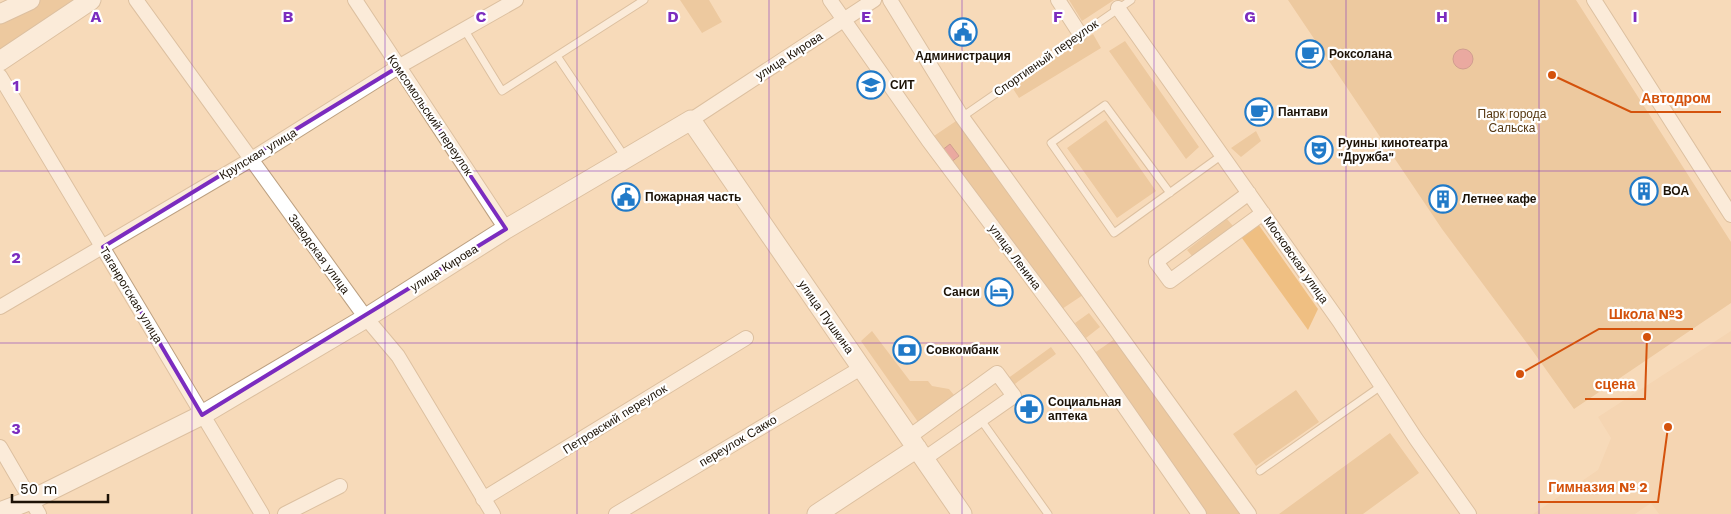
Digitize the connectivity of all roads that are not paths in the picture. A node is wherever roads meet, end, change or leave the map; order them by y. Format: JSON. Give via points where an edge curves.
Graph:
{"nodes":[{"id":1,"x":30,"y":0,"type":"edge"},
{"id":2,"x":92,"y":0,"type":"edge"},
{"id":3,"x":136,"y":0,"type":"edge"},
{"id":4,"x":355,"y":0,"type":"edge"},
{"id":5,"x":644,"y":0,"type":"edge"},
{"id":6,"x":830,"y":0,"type":"edge"},
{"id":7,"x":874,"y":0,"type":"edge"},
{"id":8,"x":890,"y":0,"type":"edge"},
{"id":9,"x":1058,"y":0,"type":"edge"},
{"id":10,"x":1131,"y":0,"type":"edge"},
{"id":11,"x":1594,"y":0,"type":"edge"},
{"id":12,"x":511,"y":1,"type":"edge"},
{"id":13,"x":1118,"y":8,"type":"junction"},
{"id":14,"x":0,"y":14,"type":"edge"},
{"id":15,"x":844,"y":20,"type":"junction"},
{"id":16,"x":464,"y":30,"type":"junction"},
{"id":17,"x":1080,"y":34,"type":"junction"},
{"id":18,"x":557,"y":56,"type":"junction"},
{"id":19,"x":0,"y":61,"type":"edge"},
{"id":20,"x":398,"y":67,"type":"junction"},
{"id":21,"x":0,"y":76,"type":"edge"},
{"id":22,"x":962,"y":117,"type":"junction"},
{"id":23,"x":690,"y":120,"type":"junction"},
{"id":24,"x":1222,"y":155,"type":"junction"},
{"id":25,"x":625,"y":159,"type":"junction"},
{"id":26,"x":250,"y":160,"type":"junction"},
{"id":27,"x":1249,"y":192,"type":"junction"},
{"id":28,"x":1170,"y":193,"type":"junction"},
{"id":29,"x":1263,"y":213,"type":"junction"},
{"id":30,"x":1731,"y":215,"type":"edge"},
{"id":31,"x":506,"y":229,"type":"junction"},
{"id":32,"x":103,"y":247,"type":"junction"},
{"id":33,"x":0,"y":307,"type":"edge"},
{"id":34,"x":366,"y":318,"type":"junction"},
{"id":35,"x":746,"y":338,"type":"dead end"},
{"id":36,"x":861,"y":368,"type":"junction"},
{"id":37,"x":1381,"y":386,"type":"junction"},
{"id":38,"x":202,"y":414,"type":"junction"},
{"id":39,"x":981,"y":420,"type":"junction"},
{"id":40,"x":0,"y":446,"type":"edge"},
{"id":41,"x":917,"y":448,"type":"junction"},
{"id":42,"x":1260,"y":471,"type":"dead end"},
{"id":43,"x":340,"y":486,"type":"dead end"},
{"id":44,"x":484,"y":500,"type":"junction"},
{"id":45,"x":35,"y":507,"type":"edge"},
{"id":46,"x":0,"y":512,"type":"edge"},
{"id":47,"x":262,"y":514,"type":"edge"},
{"id":48,"x":285,"y":514,"type":"edge"},
{"id":49,"x":492,"y":514,"type":"edge"},
{"id":50,"x":616,"y":514,"type":"edge"},
{"id":51,"x":817,"y":514,"type":"edge"},
{"id":52,"x":962,"y":514,"type":"edge"},
{"id":53,"x":1048,"y":514,"type":"edge"},
{"id":54,"x":1199,"y":514,"type":"edge"},
{"id":55,"x":1249,"y":514,"type":"edge"},
{"id":56,"x":1469,"y":514,"type":"edge"}],
"edges":[{"from":1,"to":14,"type":"main road"},
{"from":2,"to":19,"type":"main road"},
{"from":3,"to":26,"type":"street","name":"Заводская улица"},
{"from":4,"to":20,"type":"street","name":"Комсомольский переулок"},
{"from":5,"to":18,"type":"lane"},
{"from":6,"to":15,"type":"street","name":"улица Ленина"},
{"from":7,"to":15,"type":"street","name":"улица Кирова"},
{"from":8,"to":22,"type":"street"},
{"from":9,"to":17,"type":"street"},
{"from":10,"to":13,"type":"lane","name":"Спортивный переулок"},
{"from":11,"to":30,"type":"street"},
{"from":12,"to":16,"type":"street","name":"Крупская улица"},
{"from":13,"to":17,"type":"lane","name":"Спортивный переулок"},
{"from":13,"to":24,"type":"street","name":"Московская улица"},
{"from":15,"to":23,"type":"street","name":"улица Кирова"},
{"from":15,"to":54,"type":"street","name":"улица Ленина","via":[[928,140],[1085,350]]},
{"from":16,"to":18,"type":"lane","via":[[502,91]]},
{"from":16,"to":20,"type":"street","name":"Крупская улица"},
{"from":17,"to":22,"type":"lane","name":"Спортивный переулок"},
{"from":18,"to":25,"type":"lane"},
{"from":20,"to":26,"type":"street","name":"Крупская улица"},
{"from":20,"to":31,"type":"street","name":"Комсомольский переулок"},
{"from":21,"to":32,"type":"street","name":"Таганрогская улица"},
{"from":22,"to":55,"type":"street"},
{"from":23,"to":25,"type":"main road","name":"улица Кирова"},
{"from":23,"to":36,"type":"main road","name":"улица Пушкина"},
{"from":24,"to":27,"type":"street","name":"Московская улица"},
{"from":24,"to":28,"type":"lane"},
{"from":25,"to":31,"type":"main road","name":"улица Кирова"},
{"from":26,"to":32,"type":"street","name":"Крупская улица"},
{"from":26,"to":34,"type":"street","name":"Заводская улица"},
{"from":27,"to":29,"type":"street","name":"Московская улица"},
{"from":27,"to":29,"type":"street","via":[[1156,262],[1170,281]]},
{"from":28,"to":28,"type":"lane","via":[[1114,232],[1050,143],[1105,105]]},
{"from":29,"to":37,"type":"street","name":"Московская улица"},
{"from":31,"to":34,"type":"main road","name":"улица Кирова"},
{"from":32,"to":33,"type":"street","name":"Крупская улица"},
{"from":32,"to":38,"type":"street","name":"Таганрогская улица"},
{"from":34,"to":38,"type":"main road","name":"улица Кирова"},
{"from":34,"to":44,"type":"street","name":"Заводская улица","via":[[398,356]]},
{"from":35,"to":44,"type":"street","name":"Петровский переулок"},
{"from":36,"to":41,"type":"main road","name":"улица Пушкина"},
{"from":36,"to":50,"type":"street","name":"переулок Сакко"},
{"from":37,"to":42,"type":"lane"},
{"from":37,"to":56,"type":"street","name":"Московская улица"},
{"from":38,"to":45,"type":"main road","name":"улица Кирова"},
{"from":38,"to":47,"type":"street","name":"Таганрогская улица"},
{"from":39,"to":41,"type":"street"},
{"from":39,"to":41,"type":"street","via":[[1014,396],[997,373]]},
{"from":39,"to":53,"type":"lane"},
{"from":40,"to":45,"type":"street"},
{"from":41,"to":51,"type":"main road"},
{"from":41,"to":52,"type":"main road","name":"улица Пушкина"},
{"from":43,"to":48,"type":"street"},
{"from":44,"to":49,"type":"street","name":"Заводская улица"},
{"from":45,"to":46,"type":"main road","name":"улица Кирова"}]}
